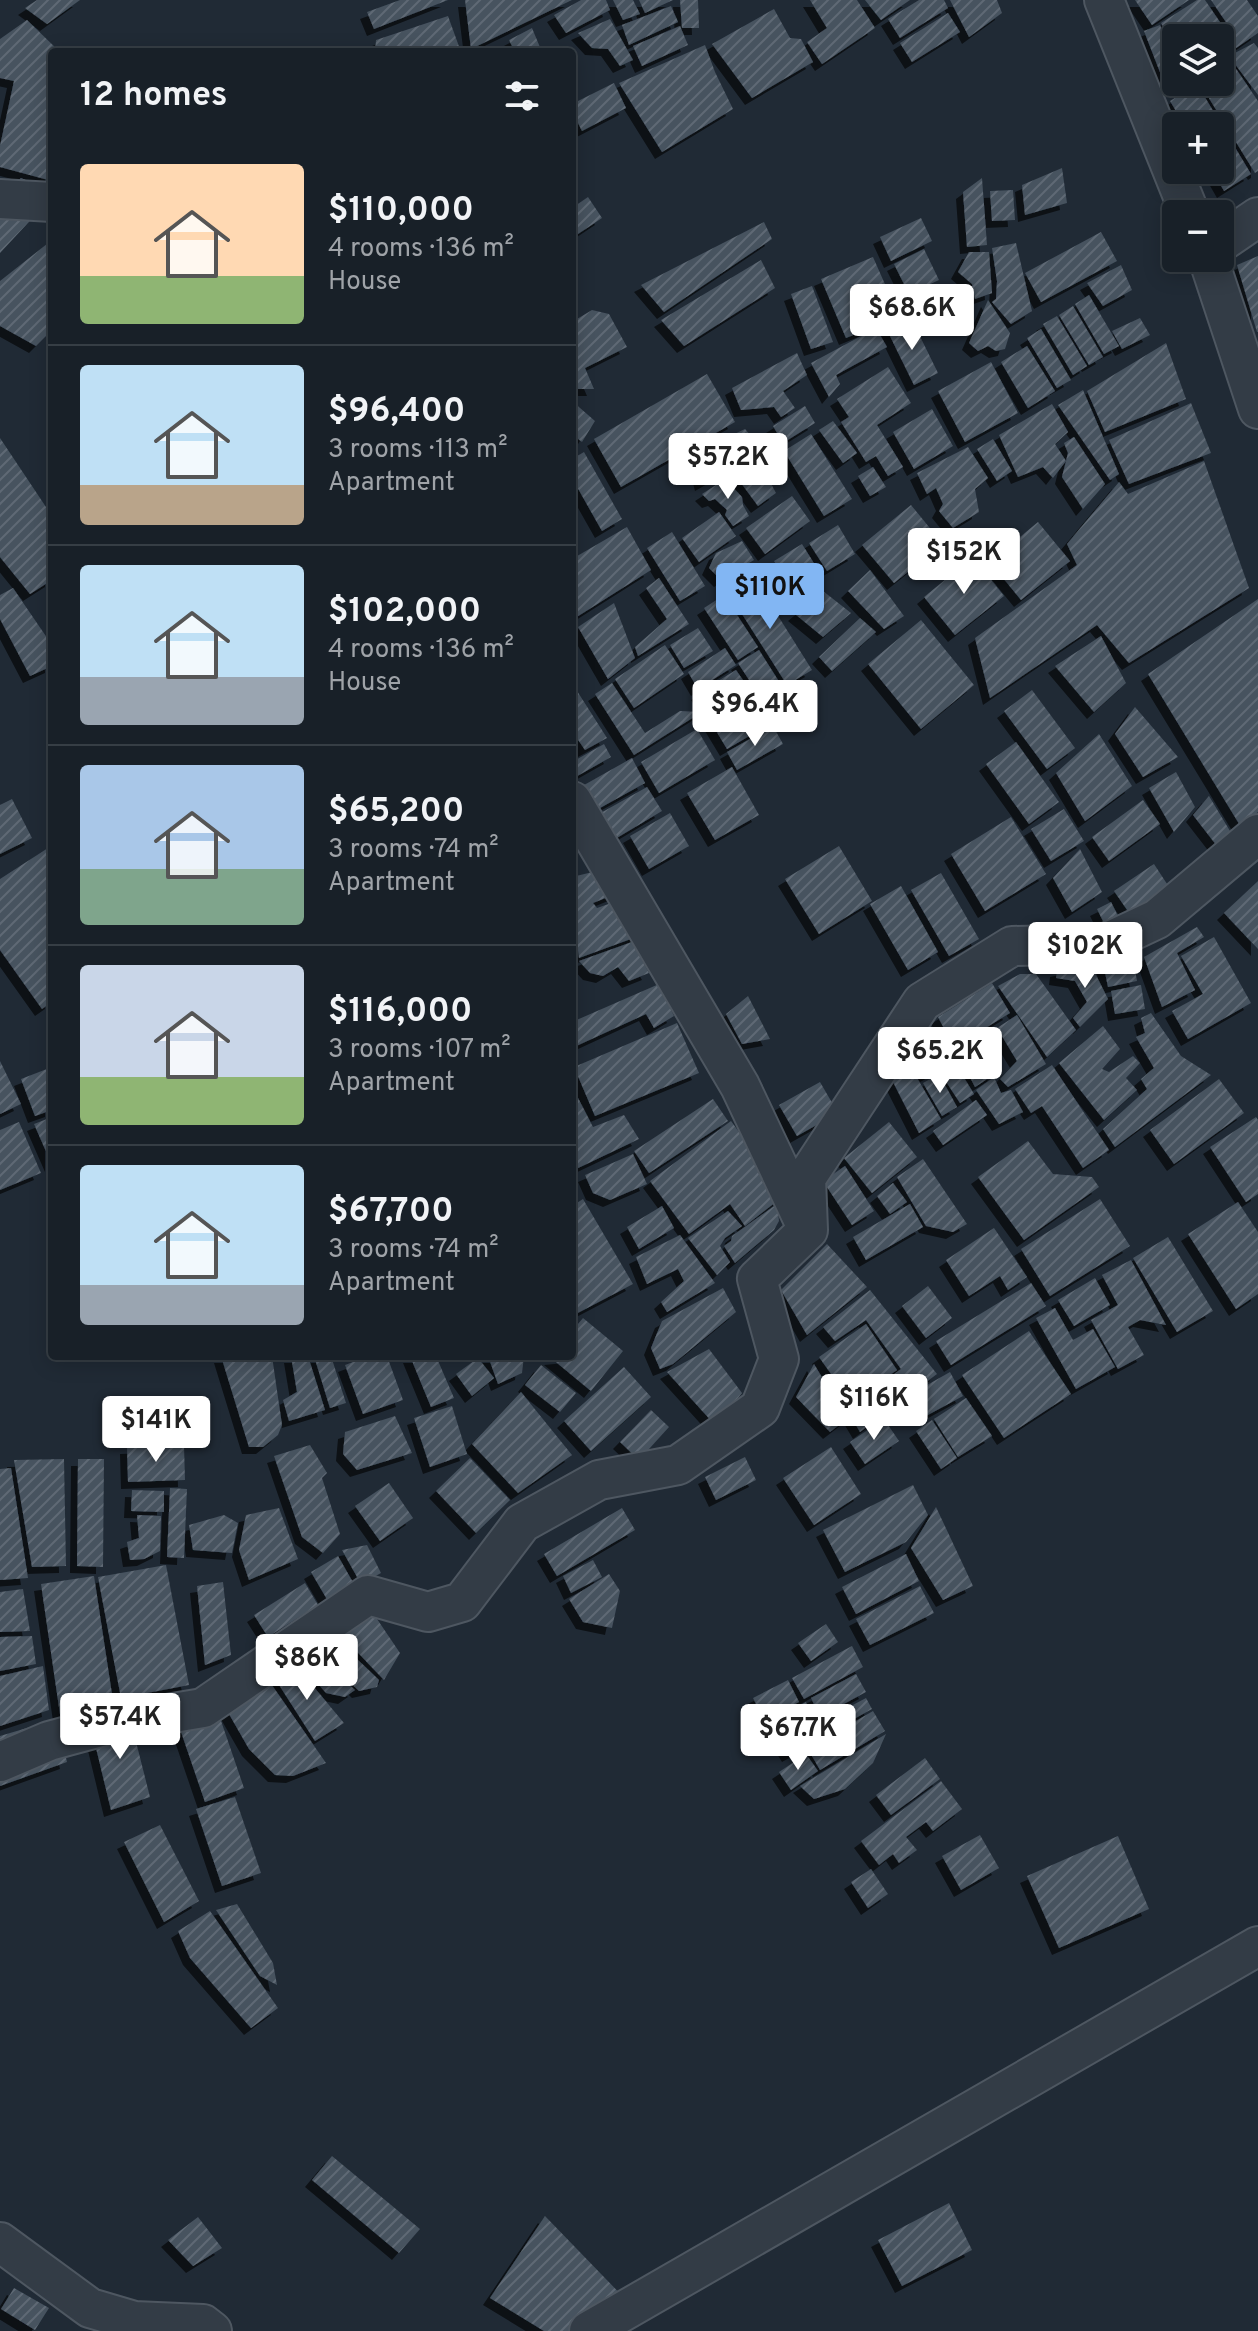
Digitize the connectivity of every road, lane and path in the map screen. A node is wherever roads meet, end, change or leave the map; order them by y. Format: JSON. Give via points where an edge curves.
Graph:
{"nodes":[{"id":1,"x":1104,"y":0,"type":"edge"},
{"id":2,"x":0,"y":199,"type":"edge"},
{"id":3,"x":1184,"y":200,"type":"edge"},
{"id":4,"x":48,"y":202,"type":"edge"},
{"id":5,"x":1258,"y":217,"type":"edge"},
{"id":6,"x":1234,"y":233,"type":"edge"},
{"id":7,"x":1213,"y":272,"type":"edge"},
{"id":8,"x":1258,"y":409,"type":"edge"},
{"id":9,"x":576,"y":808,"type":"edge"},
{"id":10,"x":1258,"y":834,"type":"edge"},
{"id":11,"x":808,"y":1230,"type":"junction"},
{"id":12,"x":0,"y":1762,"type":"edge"},
{"id":13,"x":1258,"y":1946,"type":"edge"},
{"id":14,"x":0,"y":2242,"type":"edge"},
{"id":15,"x":212,"y":2331,"type":"edge"},
{"id":16,"x":589,"y":2331,"type":"edge"}],
"edges":[{"from":1,"to":3,"type":"street"},
{"from":2,"to":4,"type":"street"},
{"from":5,"to":6,"type":"street"},
{"from":7,"to":8,"type":"street"},
{"from":9,"to":11,"type":"street","via":[[740,1086]]},
{"from":10,"to":11,"type":"street","via":[[1157,919],[1104,944],[1012,946],[922,1002],[806,1178]]},
{"from":11,"to":12,"type":"street","via":[[757,1279],[779,1359],[760,1408],[678,1465],[599,1480],[522,1523],[462,1602],[428,1612],[368,1595],[203,1708],[119,1722],[49,1741]]},
{"from":13,"to":16,"type":"street"},
{"from":14,"to":15,"type":"street","via":[[90,2308],[134,2321],[203,2324]]}]}
